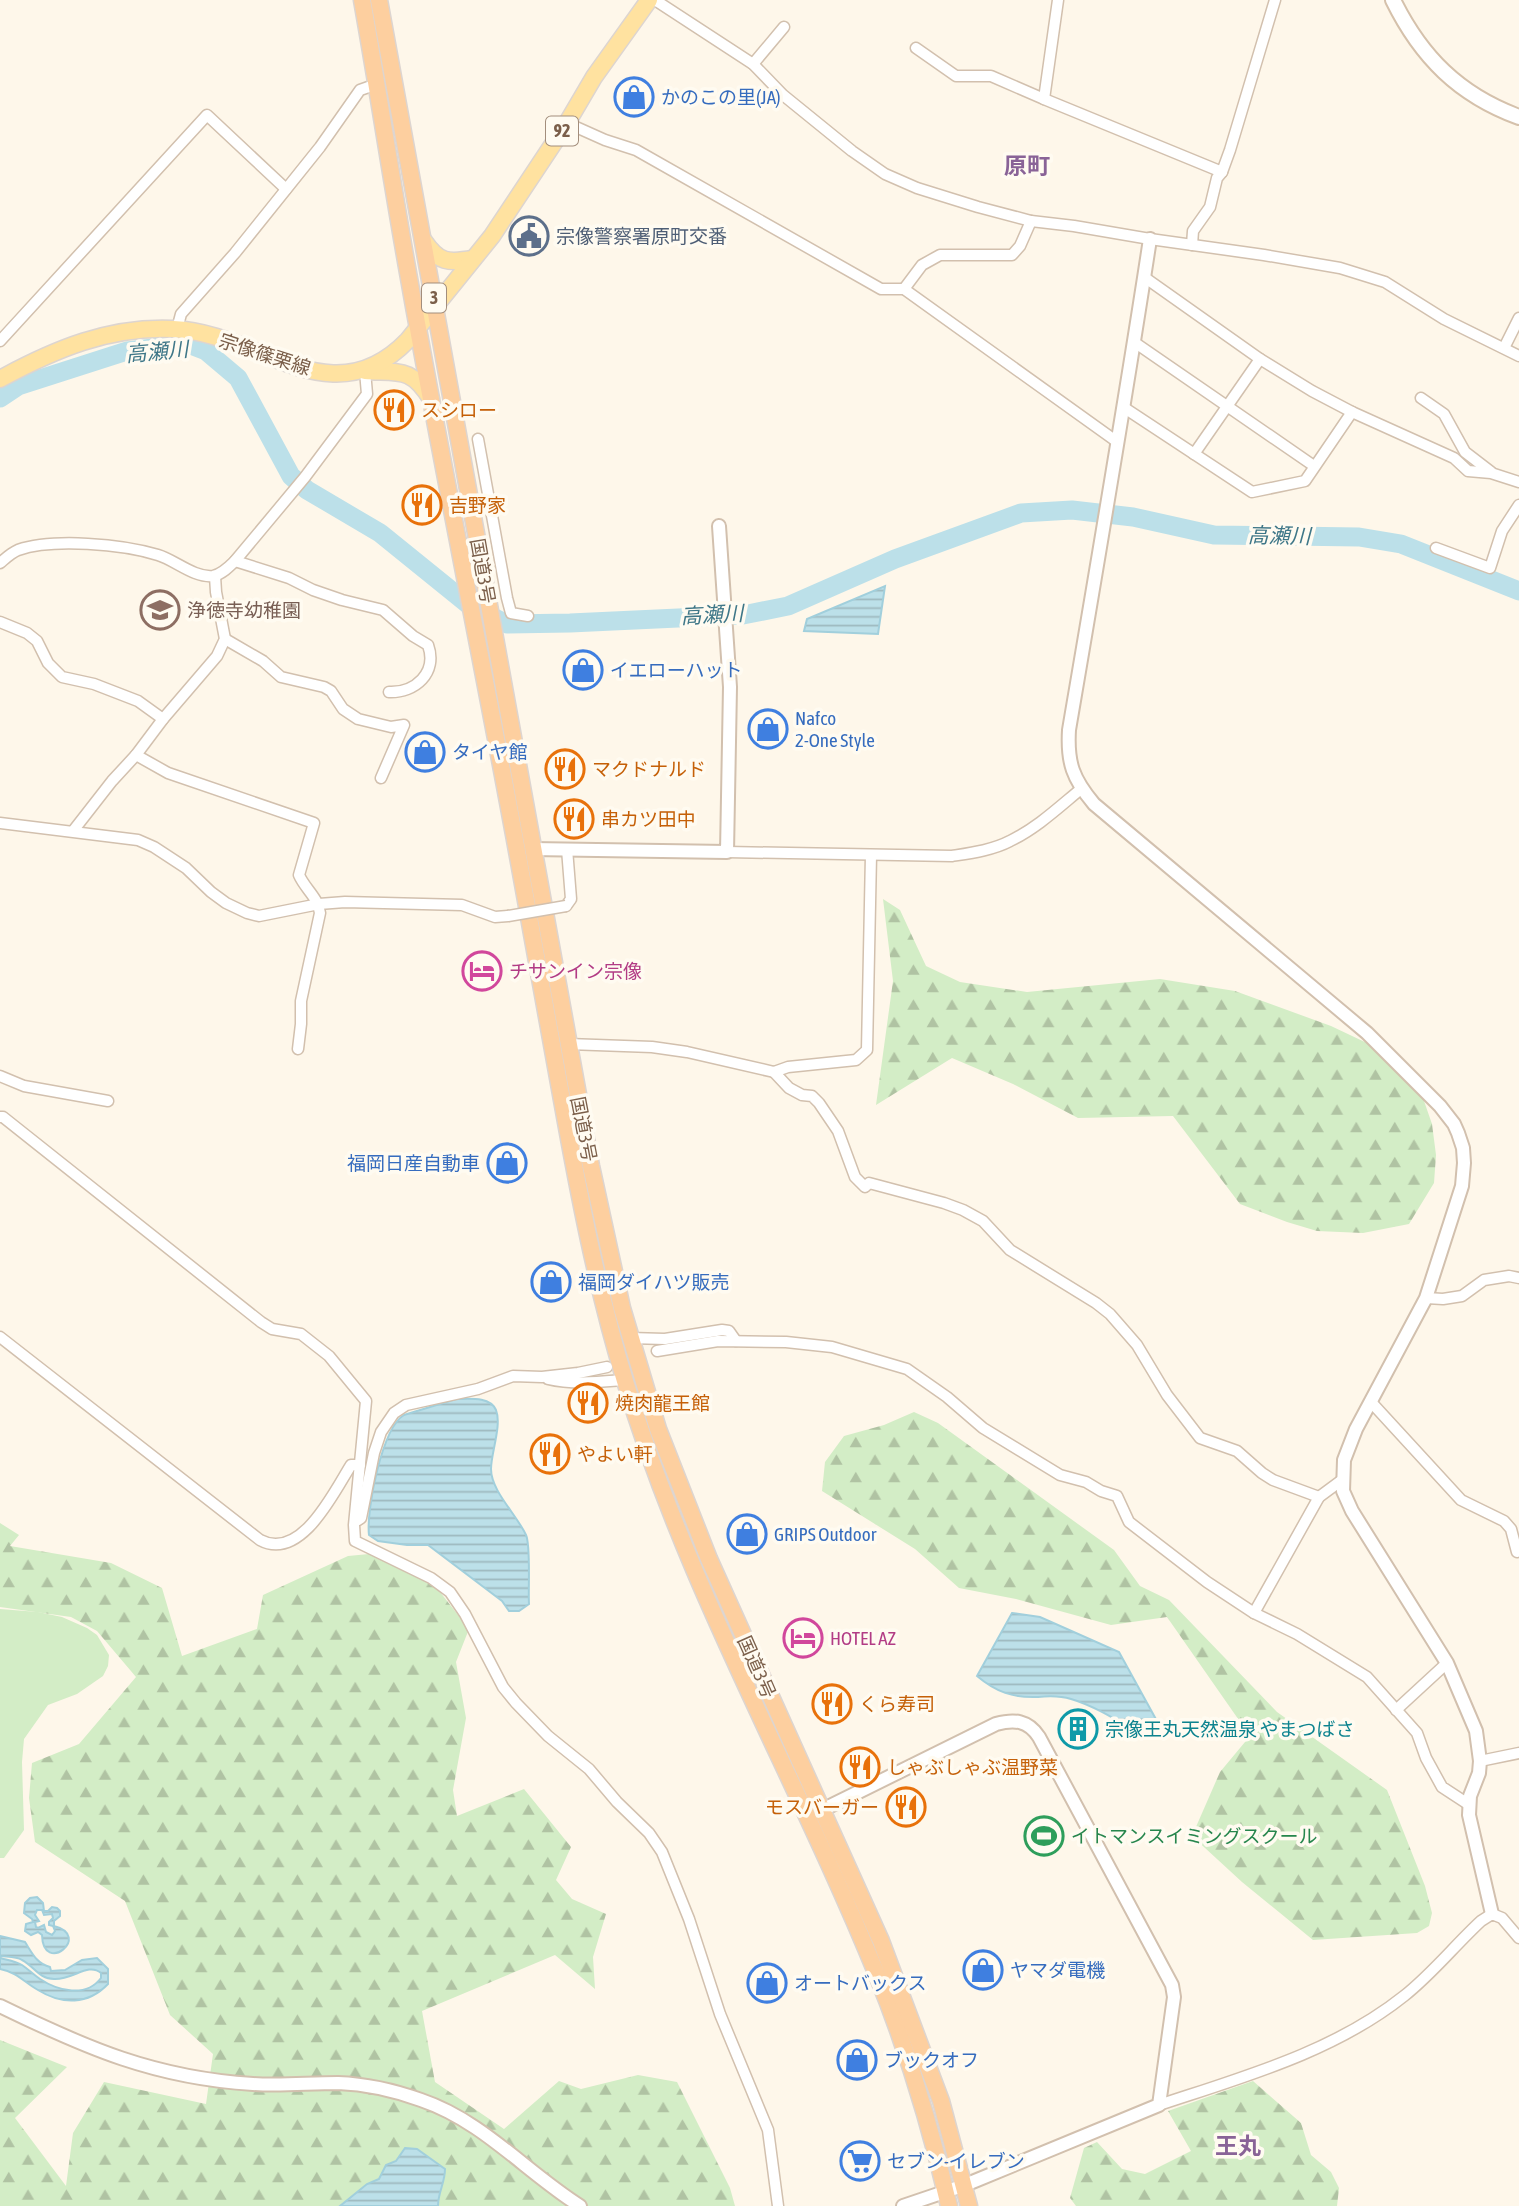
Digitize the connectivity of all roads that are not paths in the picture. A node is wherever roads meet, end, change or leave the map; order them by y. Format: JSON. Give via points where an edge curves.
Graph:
{"nodes":[{"id":1,"x":362,"y":0,"type":"edge"},
{"id":2,"x":379,"y":0,"type":"edge"},
{"id":3,"x":649,"y":0,"type":"edge"},
{"id":4,"x":655,"y":0,"type":"edge"},
{"id":5,"x":1058,"y":0,"type":"edge"},
{"id":6,"x":1275,"y":0,"type":"edge"},
{"id":7,"x":1393,"y":0,"type":"edge"},
{"id":8,"x":784,"y":27,"type":"dead end"},
{"id":9,"x":916,"y":48,"type":"dead end"},
{"id":10,"x":753,"y":64,"type":"junction"},
{"id":11,"x":377,"y":84,"type":"junction"},
{"id":12,"x":1044,"y":99,"type":"junction"},
{"id":13,"x":1519,"y":117,"type":"edge"},
{"id":14,"x":567,"y":123,"type":"junction"},
{"id":15,"x":1222,"y":172,"type":"junction"},
{"id":16,"x":286,"y":189,"type":"junction"},
{"id":17,"x":1031,"y":221,"type":"junction"},
{"id":18,"x":1150,"y":239,"type":"junction"},
{"id":19,"x":424,"y":241,"type":"junction"},
{"id":20,"x":1192,"y":245,"type":"junction"},
{"id":21,"x":473,"y":259,"type":"junction"},
{"id":22,"x":1144,"y":277,"type":"junction"},
{"id":23,"x":904,"y":289,"type":"junction"},
{"id":24,"x":435,"y":305,"type":"junction"},
{"id":25,"x":1519,"y":318,"type":"edge"},
{"id":26,"x":418,"y":327,"type":"junction"},
{"id":27,"x":177,"y":329,"type":"junction"},
{"id":28,"x":0,"y":341,"type":"edge"},
{"id":29,"x":1134,"y":342,"type":"junction"},
{"id":30,"x":1504,"y":348,"type":"junction"},
{"id":31,"x":1519,"y":356,"type":"edge"},
{"id":32,"x":1260,"y":359,"type":"junction"},
{"id":33,"x":365,"y":370,"type":"junction"},
{"id":34,"x":0,"y":379,"type":"edge"},
{"id":35,"x":1420,"y":398,"type":"dead end"},
{"id":36,"x":432,"y":400,"type":"junction"},
{"id":37,"x":1227,"y":406,"type":"junction"},
{"id":38,"x":1122,"y":407,"type":"junction"},
{"id":39,"x":1352,"y":412,"type":"junction"},
{"id":40,"x":478,"y":439,"type":"dead end"},
{"id":41,"x":1116,"y":441,"type":"junction"},
{"id":42,"x":1194,"y":454,"type":"junction"},
{"id":43,"x":1314,"y":466,"type":"junction"},
{"id":44,"x":1491,"y":473,"type":"junction"},
{"id":45,"x":1519,"y":482,"type":"edge"},
{"id":46,"x":1519,"y":505,"type":"edge"},
{"id":47,"x":719,"y":526,"type":"dead end"},
{"id":48,"x":1436,"y":548,"type":"dead end"},
{"id":49,"x":236,"y":561,"type":"junction"},
{"id":50,"x":0,"y":563,"type":"edge"},
{"id":51,"x":215,"y":576,"type":"junction"},
{"id":52,"x":528,"y":616,"type":"dead end"},
{"id":53,"x":0,"y":622,"type":"edge"},
{"id":54,"x":225,"y":639,"type":"junction"},
{"id":55,"x":389,"y":692,"type":"dead end"},
{"id":56,"x":163,"y":719,"type":"junction"},
{"id":57,"x":136,"y":755,"type":"junction"},
{"id":58,"x":381,"y":778,"type":"dead end"},
{"id":59,"x":1081,"y":789,"type":"junction"},
{"id":60,"x":0,"y":823,"type":"edge"},
{"id":61,"x":73,"y":831,"type":"junction"},
{"id":62,"x":532,"y":849,"type":"junction"},
{"id":63,"x":567,"y":849,"type":"junction"},
{"id":64,"x":727,"y":852,"type":"junction"},
{"id":65,"x":872,"y":855,"type":"junction"},
{"id":66,"x":319,"y":904,"type":"junction"},
{"id":67,"x":568,"y":1044,"type":"junction"},
{"id":68,"x":298,"y":1049,"type":"dead end"},
{"id":69,"x":774,"y":1072,"type":"junction"},
{"id":70,"x":0,"y":1076,"type":"edge"},
{"id":71,"x":108,"y":1101,"type":"dead end"},
{"id":72,"x":0,"y":1117,"type":"edge"},
{"id":73,"x":1519,"y":1278,"type":"edge"},
{"id":74,"x":1426,"y":1297,"type":"junction"},
{"id":75,"x":0,"y":1337,"type":"edge"},
{"id":76,"x":630,"y":1338,"type":"junction"},
{"id":77,"x":736,"y":1341,"type":"junction"},
{"id":78,"x":657,"y":1351,"type":"dead end"},
{"id":79,"x":607,"y":1367,"type":"dead end"},
{"id":80,"x":541,"y":1377,"type":"junction"},
{"id":81,"x":624,"y":1380,"type":"junction"},
{"id":82,"x":1371,"y":1402,"type":"junction"},
{"id":83,"x":360,"y":1465,"type":"junction"},
{"id":84,"x":1342,"y":1480,"type":"junction"},
{"id":85,"x":1319,"y":1497,"type":"junction"},
{"id":86,"x":354,"y":1525,"type":"junction"},
{"id":87,"x":1517,"y":1552,"type":"edge"},
{"id":88,"x":1255,"y":1613,"type":"junction"},
{"id":89,"x":1447,"y":1663,"type":"junction"},
{"id":90,"x":1396,"y":1710,"type":"junction"},
{"id":91,"x":1519,"y":1753,"type":"edge"},
{"id":92,"x":1480,"y":1761,"type":"junction"},
{"id":93,"x":1468,"y":1804,"type":"junction"},
{"id":94,"x":822,"y":1810,"type":"junction"},
{"id":95,"x":1492,"y":1914,"type":"junction"},
{"id":96,"x":1519,"y":1938,"type":"edge"},
{"id":97,"x":0,"y":2006,"type":"edge"},
{"id":98,"x":1159,"y":2105,"type":"junction"},
{"id":99,"x":965,"y":2185,"type":"junction"},
{"id":100,"x":947,"y":2199,"type":"edge"},
{"id":101,"x":580,"y":2206,"type":"edge"},
{"id":102,"x":778,"y":2206,"type":"edge"},
{"id":103,"x":903,"y":2206,"type":"edge"},
{"id":104,"x":969,"y":2206,"type":"edge"}],
"edges":[{"from":1,"to":11,"type":"highway","name":"国道3号","number":"3"},
{"from":2,"to":19,"type":"highway","name":"国道3号","number":"3"},
{"from":3,"to":14,"type":"main road","name":"宗像篠栗線","number":"92"},
{"from":4,"to":10,"type":"street"},
{"from":5,"to":12,"type":"street"},
{"from":6,"to":15,"type":"street"},
{"from":7,"to":13,"type":"main road","via":[[1410,34],[1438,66],[1475,96]]},
{"from":8,"to":10,"type":"street"},
{"from":9,"to":12,"type":"street","via":[[956,76],[991,76]]},
{"from":10,"to":17,"type":"street","via":[[783,95],[885,174],[929,192]]},
{"from":11,"to":16,"type":"street","via":[[360,90]]},
{"from":11,"to":26,"type":"highway","name":"国道3号","number":"3"},
{"from":12,"to":15,"type":"street"},
{"from":14,"to":21,"type":"main road","name":"宗像篠栗線","number":"92"},
{"from":14,"to":23,"type":"street","via":[[636,150],[881,289]]},
{"from":15,"to":20,"type":"street","via":[[1210,207],[1193,231]]},
{"from":16,"to":27,"type":"street","via":[[181,314]]},
{"from":16,"to":28,"type":"street","via":[[207,115]]},
{"from":17,"to":18,"type":"street"},
{"from":17,"to":23,"type":"street","via":[[1012,255],[940,255],[922,265]]},
{"from":18,"to":20,"type":"street"},
{"from":18,"to":22,"type":"street"},
{"from":19,"to":21,"type":"main road","via":[[432,253],[449,262]]},
{"from":19,"to":24,"type":"highway","name":"国道3号","number":"3"},
{"from":20,"to":30,"type":"street","via":[[1328,265],[1385,282],[1444,319]]},
{"from":21,"to":24,"type":"main road","name":"宗像篠栗線","number":"92"},
{"from":22,"to":29,"type":"street"},
{"from":22,"to":32,"type":"street"},
{"from":23,"to":41,"type":"street"},
{"from":24,"to":26,"type":"main road","name":"宗像篠栗線","number":"92"},
{"from":24,"to":62,"type":"highway","name":"国道3号","number":"3"},
{"from":25,"to":30,"type":"street"},
{"from":26,"to":33,"type":"main road","name":"宗像篠栗線","number":"92","via":[[397,351]]},
{"from":26,"to":36,"type":"highway","name":"国道3号","number":"3"},
{"from":27,"to":33,"type":"main road","name":"宗像篠栗線","number":"92","via":[[313,371]]},
{"from":27,"to":34,"type":"main road","name":"宗像篠栗線","number":"92","via":[[129,330],[87,340]]},
{"from":29,"to":37,"type":"street"},
{"from":29,"to":38,"type":"street"},
{"from":30,"to":31,"type":"street"},
{"from":32,"to":37,"type":"street"},
{"from":32,"to":39,"type":"street"},
{"from":33,"to":36,"type":"main road","via":[[414,377]]},
{"from":33,"to":49,"type":"street","via":[[367,394]]},
{"from":35,"to":44,"type":"street","via":[[1444,414],[1465,452]]},
{"from":36,"to":81,"type":"highway","name":"国道3号","number":"3","via":[[587,1230]]},
{"from":37,"to":42,"type":"street"},
{"from":37,"to":43,"type":"street"},
{"from":38,"to":41,"type":"street"},
{"from":38,"to":42,"type":"street"},
{"from":39,"to":43,"type":"street"},
{"from":39,"to":44,"type":"street","via":[[1454,458],[1468,471]]},
{"from":40,"to":52,"type":"street","via":[[511,613]]},
{"from":41,"to":59,"type":"street","via":[[1069,730],[1070,761]]},
{"from":42,"to":43,"type":"street","via":[[1252,492],[1305,481]]},
{"from":44,"to":45,"type":"street"},
{"from":46,"to":48,"type":"street","via":[[1502,531],[1489,568]]},
{"from":47,"to":64,"type":"street","via":[[730,687]]},
{"from":49,"to":51,"type":"street"},
{"from":49,"to":55,"type":"street","via":[[383,610],[428,645],[430,663],[425,677],[404,692]]},
{"from":50,"to":51,"type":"street","via":[[15,551],[35,546],[100,545],[159,555]]},
{"from":51,"to":54,"type":"street"},
{"from":53,"to":56,"type":"street","via":[[37,641],[48,663],[62,677],[138,701]]},
{"from":54,"to":56,"type":"street","via":[[217,656]]},
{"from":54,"to":58,"type":"street","via":[[281,677],[331,691],[343,709],[358,719],[391,727],[404,725]]},
{"from":56,"to":57,"type":"street"},
{"from":57,"to":61,"type":"street"},
{"from":57,"to":66,"type":"street","via":[[178,776],[314,823],[299,876]]},
{"from":59,"to":65,"type":"street","via":[[1030,829],[985,849],[952,856]]},
{"from":59,"to":74,"type":"street","via":[[1367,1033],[1454,1124],[1463,1148],[1462,1186]]},
{"from":60,"to":61,"type":"street"},
{"from":61,"to":66,"type":"street","via":[[138,840],[154,847],[226,903],[247,913],[259,916]]},
{"from":62,"to":63,"type":"street"},
{"from":62,"to":67,"type":"highway","name":"国道3号","number":"3"},
{"from":63,"to":64,"type":"street"},
{"from":63,"to":66,"type":"street","bridge":true,"via":[[571,899],[566,906],[495,917],[462,905]]},
{"from":64,"to":65,"type":"street"},
{"from":65,"to":69,"type":"street","via":[[867,1050],[856,1060]]},
{"from":66,"to":68,"type":"street","via":[[301,1000]]},
{"from":67,"to":69,"type":"street","via":[[687,1052]]},
{"from":67,"to":76,"type":"highway","name":"国道3号","number":"3","via":[[590,1166]]},
{"from":69,"to":85,"type":"street","via":[[789,1088],[819,1102],[838,1131],[855,1177],[865,1187],[869,1183],[917,1195],[983,1221],[1010,1250],[1110,1314],[1137,1345],[1200,1438],[1237,1451],[1262,1473]]},
{"from":70,"to":71,"type":"street","via":[[24,1086]]},
{"from":72,"to":83,"type":"street","via":[[261,1322],[272,1329],[301,1334],[329,1356],[366,1401]]},
{"from":73,"to":74,"type":"street","via":[[1484,1280],[1462,1296]]},
{"from":74,"to":82,"type":"street"},
{"from":75,"to":83,"type":"street","via":[[268,1545],[286,1543],[310,1526],[351,1465]]},
{"from":76,"to":77,"type":"street","via":[[665,1339],[722,1330],[729,1331]]},
{"from":76,"to":94,"type":"highway","name":"国道3号","number":"3","via":[[658,1429],[700,1537]]},
{"from":77,"to":78,"type":"street"},
{"from":77,"to":88,"type":"street","via":[[832,1347],[906,1369],[983,1428],[1060,1475],[1117,1496],[1129,1522]]},
{"from":79,"to":80,"type":"street"},
{"from":80,"to":81,"type":"street","via":[[583,1383]]},
{"from":80,"to":86,"type":"street","via":[[513,1376],[406,1405],[394,1413],[380,1432],[361,1518]]},
{"from":81,"to":100,"type":"highway","name":"国道3号","number":"3","via":[[661,1489],[727,1645],[879,1979]]},
{"from":82,"to":84,"type":"street","via":[[1344,1460]]},
{"from":82,"to":87,"type":"street","via":[[1461,1500],[1504,1521]]},
{"from":83,"to":86,"type":"street"},
{"from":84,"to":85,"type":"street"},
{"from":84,"to":89,"type":"street","via":[[1352,1511]]},
{"from":85,"to":88,"type":"street"},
{"from":86,"to":102,"type":"street","via":[[355,1541],[450,1592],[516,1703],[589,1769],[662,1852],[720,2014],[768,2130]]},
{"from":88,"to":90,"type":"street","via":[[1356,1669]]},
{"from":89,"to":90,"type":"street"},
{"from":89,"to":92,"type":"street","via":[[1476,1731]]},
{"from":90,"to":93,"type":"street","via":[[1417,1733],[1442,1787]]},
{"from":91,"to":92,"type":"street"},
{"from":92,"to":93,"type":"street"},
{"from":93,"to":95,"type":"street"},
{"from":94,"to":98,"type":"street","via":[[996,1724],[1009,1720],[1028,1725],[1172,1985]]},
{"from":94,"to":99,"type":"highway","name":"国道3号","number":"3","via":[[920,2040]]},
{"from":95,"to":96,"type":"street","via":[[1502,1918]]},
{"from":95,"to":98,"type":"street","via":[[1404,1996],[1363,2024],[1293,2058]]},
{"from":97,"to":101,"type":"street","via":[[109,2055],[184,2076],[252,2084],[341,2083],[424,2100],[460,2117]]},
{"from":98,"to":99,"type":"street"},
{"from":99,"to":100,"type":"street"},
{"from":99,"to":104,"type":"highway","name":"国道3号","number":"3"},
{"from":100,"to":103,"type":"street"}]}
